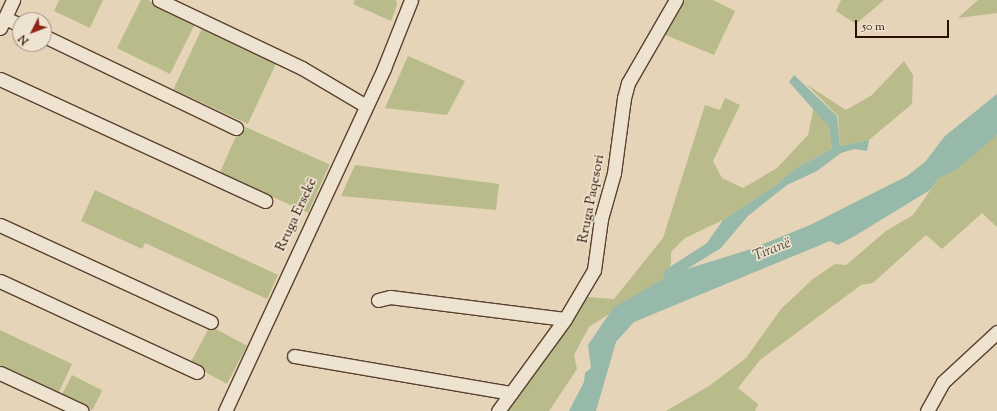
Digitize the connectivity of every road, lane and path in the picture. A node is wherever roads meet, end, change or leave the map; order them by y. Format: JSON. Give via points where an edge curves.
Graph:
{"nodes":[{"id":1,"x":13,"y":0,"type":"edge"},
{"id":2,"x":159,"y":0,"type":"edge"},
{"id":3,"x":403,"y":0,"type":"edge"},
{"id":4,"x":411,"y":0,"type":"edge"},
{"id":5,"x":676,"y":0,"type":"edge"},
{"id":6,"x":2,"y":23,"type":"edge"},
{"id":7,"x":12,"y":24,"type":"edge"},
{"id":8,"x":398,"y":32,"type":"junction"},
{"id":9,"x":52,"y":40,"type":"edge"},
{"id":10,"x":0,"y":79,"type":"edge"},
{"id":11,"x":366,"y":106,"type":"junction"},
{"id":12,"x":236,"y":128,"type":"dead end"},
{"id":13,"x":265,"y":201,"type":"dead end"},
{"id":14,"x":0,"y":225,"type":"edge"},
{"id":15,"x":0,"y":281,"type":"edge"},
{"id":16,"x":378,"y":300,"type":"dead end"},
{"id":17,"x":566,"y":319,"type":"junction"},
{"id":18,"x":211,"y":322,"type":"dead end"},
{"id":19,"x":997,"y":332,"type":"edge"},
{"id":20,"x":294,"y":356,"type":"dead end"},
{"id":21,"x":197,"y":372,"type":"dead end"},
{"id":22,"x":0,"y":373,"type":"edge"},
{"id":23,"x":511,"y":393,"type":"junction"},
{"id":24,"x":82,"y":411,"type":"edge"},
{"id":25,"x":225,"y":411,"type":"edge"},
{"id":26,"x":498,"y":411,"type":"edge"},
{"id":27,"x":927,"y":411,"type":"edge"}],
"edges":[{"from":1,"to":6,"type":"street"},
{"from":2,"to":11,"type":"street","via":[[302,68]]},
{"from":3,"to":8,"type":"street"},
{"from":4,"to":8,"type":"street"},
{"from":5,"to":17,"type":"street","name":"Rruga Paqesori","via":[[628,82],[614,172],[601,219],[597,259],[587,285]]},
{"from":6,"to":7,"type":"street"},
{"from":8,"to":11,"type":"street","name":"Rruga Ersekë"},
{"from":9,"to":12,"type":"street"},
{"from":10,"to":13,"type":"street"},
{"from":11,"to":25,"type":"street","name":"Rruga Ersekë"},
{"from":14,"to":18,"type":"street"},
{"from":15,"to":21,"type":"street"},
{"from":16,"to":17,"type":"street","via":[[390,297]]},
{"from":17,"to":23,"type":"street","name":"Rruga Paqesori"},
{"from":19,"to":27,"type":"street","via":[[943,382]]},
{"from":20,"to":23,"type":"street"},
{"from":22,"to":24,"type":"street"},
{"from":23,"to":26,"type":"street","name":"Rruga Paqesori"}]}
